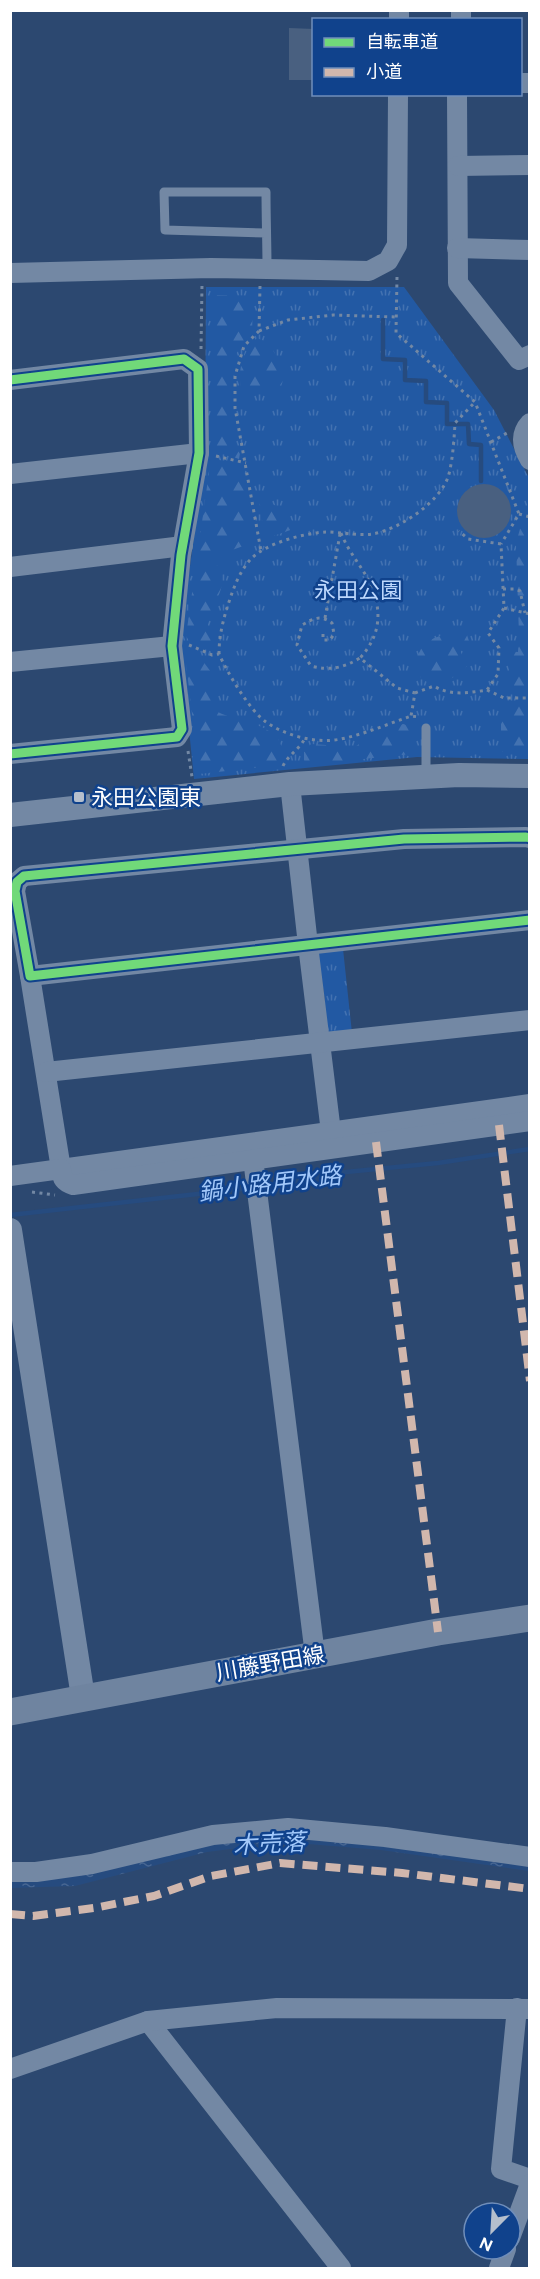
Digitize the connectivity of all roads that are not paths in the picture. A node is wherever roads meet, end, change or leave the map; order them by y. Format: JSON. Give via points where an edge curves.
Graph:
{"nodes":[{"id":1,"x":398,"y":96,"type":"edge"},
{"id":2,"x":457,"y":96,"type":"edge"},
{"id":3,"x":458,"y":165,"type":"junction"},
{"id":4,"x":530,"y":165,"type":"edge"},
{"id":5,"x":267,"y":233,"type":"junction"},
{"id":6,"x":457,"y":248,"type":"junction"},
{"id":7,"x":530,"y":250,"type":"edge"},
{"id":8,"x":263,"y":269,"type":"junction"},
{"id":9,"x":10,"y":273,"type":"edge"},
{"id":10,"x":530,"y":355,"type":"edge"},
{"id":11,"x":10,"y":380,"type":"edge"},
{"id":12,"x":520,"y":427,"type":"edge"},
{"id":13,"x":199,"y":453,"type":"junction"},
{"id":14,"x":530,"y":460,"type":"edge"},
{"id":15,"x":10,"y":474,"type":"edge"},
{"id":16,"x":183,"y":546,"type":"junction"},
{"id":17,"x":10,"y":567,"type":"edge"},
{"id":18,"x":172,"y":646,"type":"junction"},
{"id":19,"x":10,"y":662,"type":"edge"},
{"id":20,"x":426,"y":728,"type":"road end"},
{"id":21,"x":10,"y":754,"type":"edge"},
{"id":22,"x":530,"y":776,"type":"edge"},
{"id":23,"x":426,"y":777,"type":"junction"},
{"id":24,"x":287,"y":778,"type":"junction"},
{"id":25,"x":10,"y":816,"type":"edge"},
{"id":26,"x":530,"y":838,"type":"edge"},
{"id":27,"x":297,"y":848,"type":"junction"},
{"id":28,"x":530,"y":920,"type":"edge"},
{"id":29,"x":308,"y":945,"type":"junction"},
{"id":30,"x":30,"y":976,"type":"junction"},
{"id":31,"x":530,"y":1020,"type":"edge"},
{"id":32,"x":319,"y":1042,"type":"junction"},
{"id":33,"x":46,"y":1072,"type":"junction"},
{"id":34,"x":530,"y":1104,"type":"edge"},
{"id":35,"x":530,"y":1121,"type":"edge"},
{"id":36,"x":332,"y":1132,"type":"junction"},
{"id":37,"x":253,"y":1159,"type":"junction"},
{"id":38,"x":61,"y":1169,"type":"junction"},
{"id":39,"x":10,"y":1176,"type":"edge"},
{"id":40,"x":10,"y":1230,"type":"edge"},
{"id":41,"x":530,"y":1618,"type":"edge"},
{"id":42,"x":315,"y":1655,"type":"junction"},
{"id":43,"x":83,"y":1697,"type":"junction"},
{"id":44,"x":10,"y":1712,"type":"edge"},
{"id":45,"x":530,"y":1857,"type":"edge"},
{"id":46,"x":10,"y":1872,"type":"edge"},
{"id":47,"x":523,"y":2008,"type":"edge"},
{"id":48,"x":148,"y":2021,"type":"junction"},
{"id":49,"x":10,"y":2068,"type":"edge"},
{"id":50,"x":530,"y":2179,"type":"edge"},
{"id":51,"x":530,"y":2184,"type":"edge"},
{"id":52,"x":526,"y":2205,"type":"edge"},
{"id":53,"x":341,"y":2268,"type":"edge"}],
"edges":[{"from":1,"to":8,"type":"street","via":[[398,245],[388,261],[369,272]]},
{"from":2,"to":3,"type":"street"},
{"from":3,"to":4,"type":"street"},
{"from":3,"to":6,"type":"street"},
{"from":5,"to":5,"type":"lane","via":[[266,192],[164,192],[165,230]]},
{"from":5,"to":8,"type":"lane"},
{"from":6,"to":7,"type":"street"},
{"from":6,"to":10,"type":"street","via":[[458,283],[519,360]]},
{"from":8,"to":9,"type":"street"},
{"from":11,"to":13,"type":"street","via":[[184,359],[198,369]]},
{"from":12,"to":14,"type":"street","via":[[526,428],[524,450]]},
{"from":13,"to":15,"type":"street"},
{"from":13,"to":16,"type":"street"},
{"from":16,"to":17,"type":"street"},
{"from":16,"to":18,"type":"street"},
{"from":18,"to":19,"type":"street"},
{"from":18,"to":21,"type":"street","via":[[182,729],[177,737]]},
{"from":20,"to":23,"type":"lane"},
{"from":22,"to":23,"type":"street"},
{"from":23,"to":24,"type":"street"},
{"from":24,"to":25,"type":"street"},
{"from":24,"to":27,"type":"street"},
{"from":26,"to":27,"type":"street","via":[[404,839]]},
{"from":27,"to":29,"type":"street"},
{"from":27,"to":30,"type":"street","via":[[24,876],[15,891]]},
{"from":28,"to":29,"type":"street"},
{"from":29,"to":30,"type":"street"},
{"from":29,"to":32,"type":"street"},
{"from":30,"to":33,"type":"street"},
{"from":31,"to":32,"type":"street"},
{"from":32,"to":33,"type":"street"},
{"from":32,"to":36,"type":"street"},
{"from":33,"to":38,"type":"street"},
{"from":34,"to":36,"type":"street"},
{"from":35,"to":37,"type":"street"},
{"from":36,"to":38,"type":"street"},
{"from":37,"to":38,"type":"street","via":[[73,1185],[65,1182]]},
{"from":37,"to":42,"type":"street"},
{"from":38,"to":39,"type":"street"},
{"from":40,"to":43,"type":"street"},
{"from":41,"to":42,"type":"main road","name":"川藤野田線"},
{"from":42,"to":43,"type":"main road","name":"川藤野田線"},
{"from":43,"to":44,"type":"main road","name":"川藤野田線"},
{"from":45,"to":46,"type":"street","via":[[288,1828],[213,1835],[92,1864]]},
{"from":47,"to":48,"type":"street","via":[[278,2008]]},
{"from":47,"to":50,"type":"street","via":[[501,2169]]},
{"from":48,"to":49,"type":"street"},
{"from":48,"to":53,"type":"street"},
{"from":51,"to":52,"type":"street"}]}
